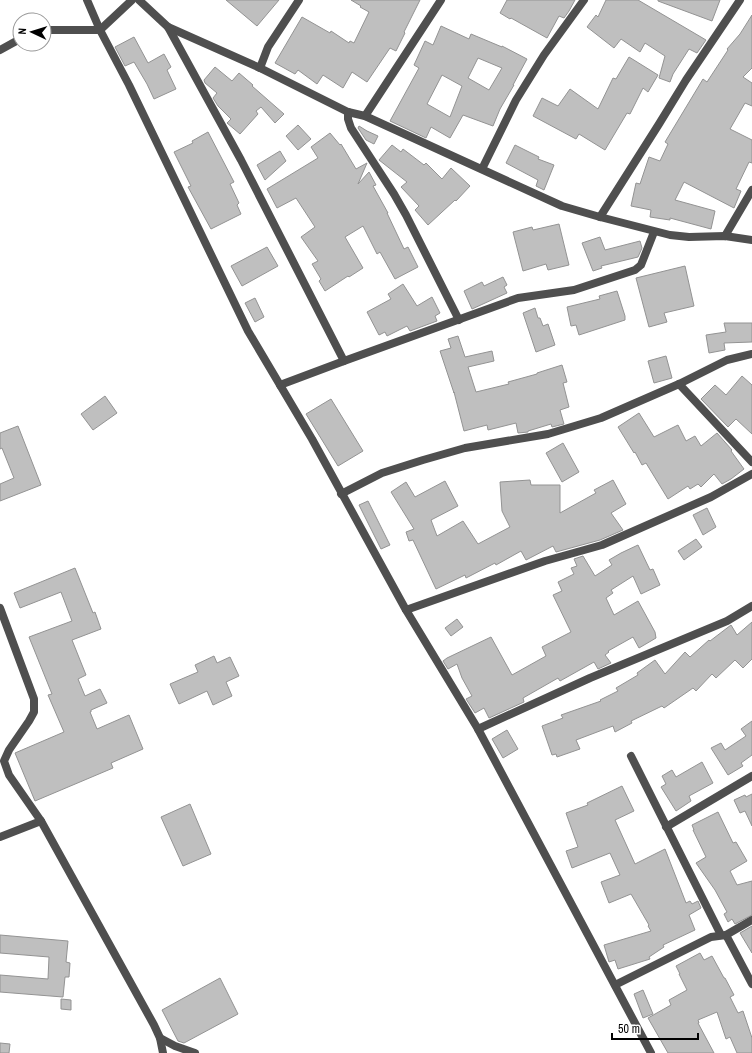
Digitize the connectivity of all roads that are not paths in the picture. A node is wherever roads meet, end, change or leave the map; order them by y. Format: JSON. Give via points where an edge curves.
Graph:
{"nodes":[{"id":1,"x":87,"y":0,"type":"edge"},
{"id":2,"x":132,"y":0,"type":"edge"},
{"id":3,"x":139,"y":0,"type":"edge"},
{"id":4,"x":299,"y":0,"type":"edge"},
{"id":5,"x":441,"y":0,"type":"edge"},
{"id":6,"x":584,"y":0,"type":"edge"},
{"id":7,"x":740,"y":0,"type":"edge"},
{"id":8,"x":168,"y":27,"type":"junction"},
{"id":9,"x":52,"y":30,"type":"edge"},
{"id":10,"x":100,"y":30,"type":"junction"},
{"id":11,"x":12,"y":43,"type":"edge"},
{"id":12,"x":0,"y":50,"type":"edge"},
{"id":13,"x":260,"y":68,"type":"junction"},
{"id":14,"x":348,"y":112,"type":"junction"},
{"id":15,"x":365,"y":116,"type":"junction"},
{"id":16,"x":482,"y":169,"type":"junction"},
{"id":17,"x":752,"y":190,"type":"edge"},
{"id":18,"x":600,"y":217,"type":"junction"},
{"id":19,"x":654,"y":232,"type":"junction"},
{"id":20,"x":725,"y":236,"type":"junction"},
{"id":21,"x":752,"y":240,"type":"edge"},
{"id":22,"x":459,"y":320,"type":"junction"},
{"id":23,"x":752,"y":354,"type":"edge"},
{"id":24,"x":344,"y":361,"type":"junction"},
{"id":25,"x":679,"y":384,"type":"junction"},
{"id":26,"x":280,"y":385,"type":"junction"},
{"id":27,"x":752,"y":462,"type":"edge"},
{"id":28,"x":752,"y":474,"type":"edge"},
{"id":29,"x":342,"y":494,"type":"junction"},
{"id":30,"x":752,"y":606,"type":"edge"},
{"id":31,"x":0,"y":608,"type":"edge"},
{"id":32,"x":406,"y":610,"type":"junction"},
{"id":33,"x":478,"y":729,"type":"junction"},
{"id":34,"x":631,"y":756,"type":"dead end"},
{"id":35,"x":752,"y":776,"type":"edge"},
{"id":36,"x":41,"y":821,"type":"junction"},
{"id":37,"x":666,"y":827,"type":"junction"},
{"id":38,"x":0,"y":838,"type":"edge"},
{"id":39,"x":752,"y":920,"type":"edge"},
{"id":40,"x":724,"y":935,"type":"junction"},
{"id":41,"x":752,"y":984,"type":"edge"},
{"id":42,"x":616,"y":985,"type":"junction"},
{"id":43,"x":160,"y":1038,"type":"junction"},
{"id":44,"x":163,"y":1053,"type":"edge"},
{"id":45,"x":194,"y":1053,"type":"edge"},
{"id":46,"x":652,"y":1053,"type":"edge"}],
"edges":[{"from":1,"to":10,"type":"street"},
{"from":2,"to":10,"type":"street"},
{"from":3,"to":8,"type":"street"},
{"from":4,"to":13,"type":"street","via":[[268,47]]},
{"from":5,"to":15,"type":"street"},
{"from":6,"to":16,"type":"street","via":[[544,55],[516,100]]},
{"from":7,"to":18,"type":"street","via":[[686,80]]},
{"from":8,"to":13,"type":"street"},
{"from":8,"to":24,"type":"street","via":[[241,160]]},
{"from":9,"to":10,"type":"street"},
{"from":10,"to":26,"type":"street","via":[[248,331]]},
{"from":11,"to":12,"type":"street"},
{"from":13,"to":14,"type":"street"},
{"from":14,"to":15,"type":"street"},
{"from":14,"to":22,"type":"street","via":[[351,128],[403,210]]},
{"from":15,"to":16,"type":"street"},
{"from":16,"to":18,"type":"street","via":[[562,206]]},
{"from":17,"to":20,"type":"street"},
{"from":18,"to":19,"type":"street"},
{"from":19,"to":20,"type":"street","via":[[689,237]]},
{"from":19,"to":22,"type":"street","via":[[642,265],[635,270],[574,290],[518,298]]},
{"from":20,"to":21,"type":"street"},
{"from":22,"to":24,"type":"street"},
{"from":23,"to":25,"type":"street","via":[[727,360]]},
{"from":24,"to":26,"type":"street"},
{"from":25,"to":27,"type":"street"},
{"from":25,"to":29,"type":"street","via":[[601,418],[548,434],[466,448],[423,460],[382,473]]},
{"from":26,"to":29,"type":"street"},
{"from":28,"to":32,"type":"street","via":[[711,497],[602,545],[545,561]]},
{"from":29,"to":32,"type":"street"},
{"from":30,"to":33,"type":"street","via":[[727,621],[590,678]]},
{"from":31,"to":36,"type":"street","via":[[34,699],[34,712],[4,761],[8,775]]},
{"from":32,"to":33,"type":"street"},
{"from":33,"to":42,"type":"street"},
{"from":34,"to":37,"type":"street"},
{"from":35,"to":37,"type":"street"},
{"from":36,"to":38,"type":"street"},
{"from":36,"to":43,"type":"street"},
{"from":37,"to":40,"type":"street"},
{"from":39,"to":40,"type":"street"},
{"from":40,"to":41,"type":"street"},
{"from":40,"to":42,"type":"street","via":[[711,937]]},
{"from":42,"to":46,"type":"street"},
{"from":43,"to":44,"type":"street"},
{"from":43,"to":45,"type":"street"}]}
